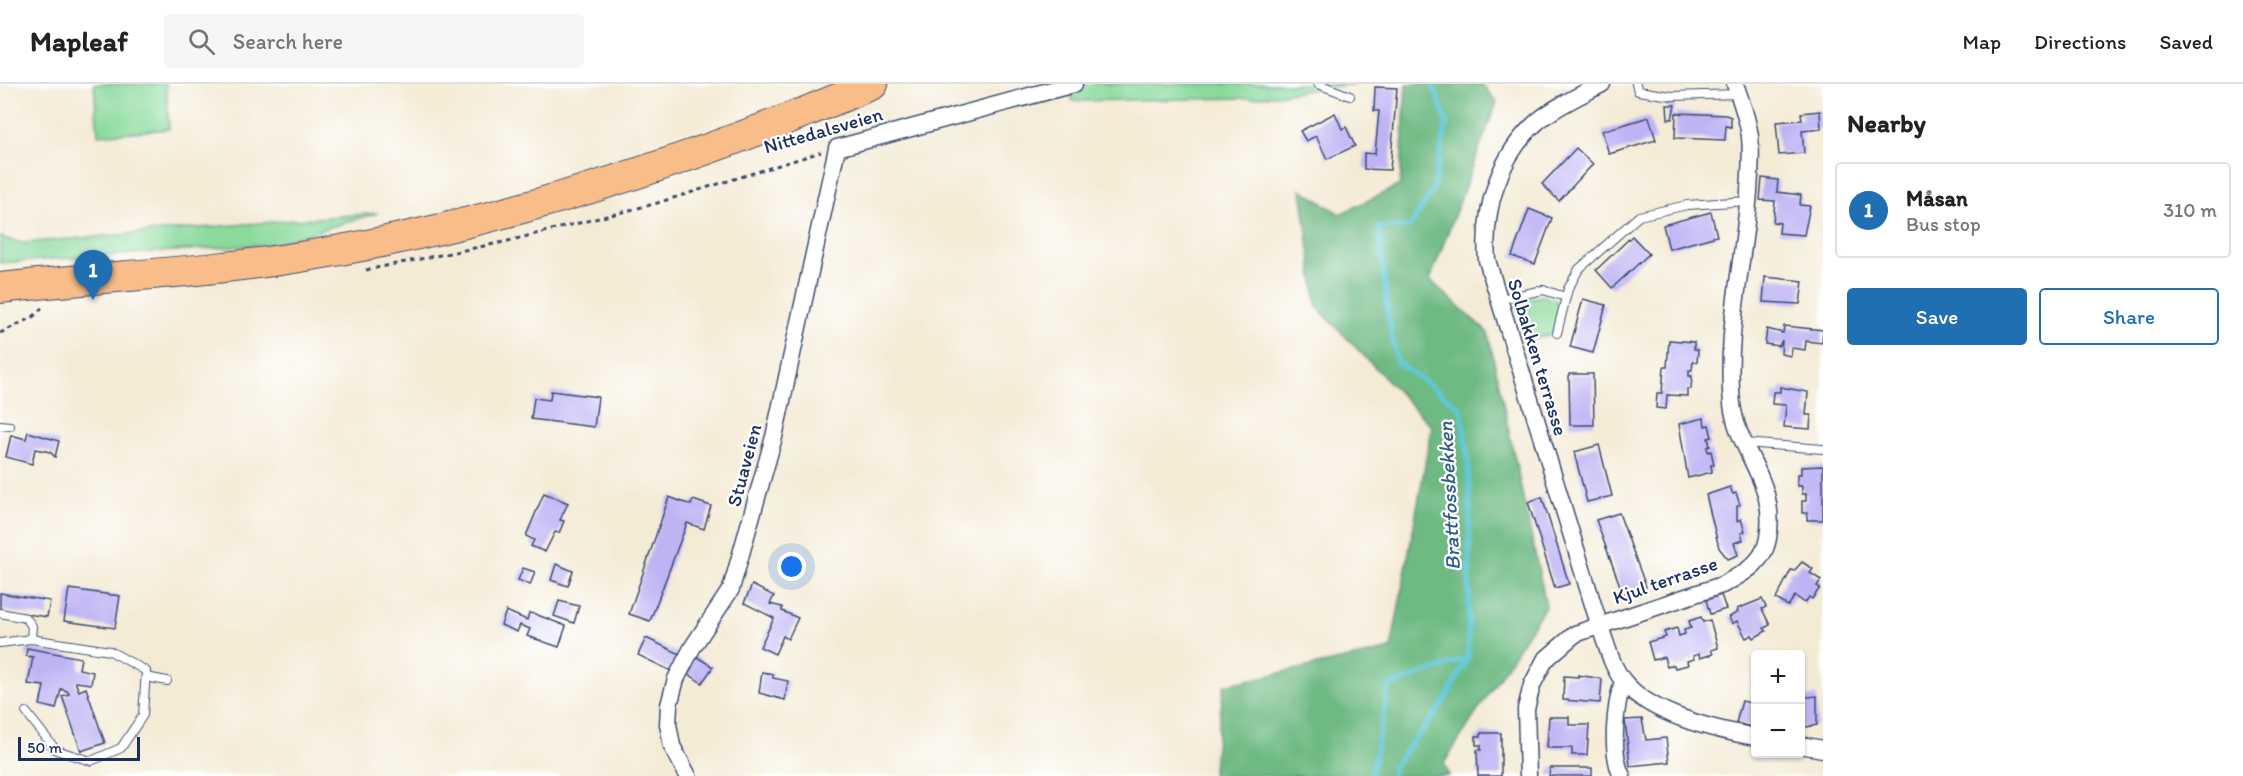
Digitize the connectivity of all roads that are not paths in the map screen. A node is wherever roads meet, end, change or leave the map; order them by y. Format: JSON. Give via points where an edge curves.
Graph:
{"nodes":[{"id":1,"x":873,"y":84,"type":"edge"},
{"id":2,"x":1074,"y":84,"type":"edge"},
{"id":3,"x":1318,"y":84,"type":"edge"},
{"id":4,"x":1602,"y":84,"type":"edge"},
{"id":5,"x":1636,"y":84,"type":"edge"},
{"id":6,"x":1737,"y":89,"type":"edge"},
{"id":7,"x":1350,"y":96,"type":"dead end"},
{"id":8,"x":837,"y":148,"type":"joint"},
{"id":9,"x":1748,"y":201,"type":"junction"},
{"id":10,"x":0,"y":288,"type":"edge"},
{"id":11,"x":1566,"y":297,"type":"junction"},
{"id":12,"x":1497,"y":300,"type":"junction"},
{"id":13,"x":1557,"y":333,"type":"dead end"},
{"id":14,"x":0,"y":425,"type":"edge"},
{"id":15,"x":10,"y":426,"type":"dead end"},
{"id":16,"x":1744,"y":443,"type":"junction"},
{"id":17,"x":1823,"y":449,"type":"edge"},
{"id":18,"x":0,"y":613,"type":"edge"},
{"id":19,"x":1599,"y":624,"type":"junction"},
{"id":20,"x":31,"y":639,"type":"junction"},
{"id":21,"x":0,"y":643,"type":"edge"},
{"id":22,"x":146,"y":677,"type":"junction"},
{"id":23,"x":167,"y":681,"type":"dead end"},
{"id":24,"x":1623,"y":682,"type":"junction"},
{"id":25,"x":27,"y":712,"type":"dead end"},
{"id":26,"x":1751,"y":736,"type":"edge"},
{"id":27,"x":1805,"y":746,"type":"edge"},
{"id":28,"x":1823,"y":749,"type":"edge"},
{"id":29,"x":688,"y":776,"type":"edge"},
{"id":30,"x":1528,"y":776,"type":"edge"},
{"id":31,"x":1622,"y":776,"type":"edge"}],
"edges":[{"from":1,"to":10,"type":"highway","via":[[761,129],[610,182],[423,233],[270,262]]},
{"from":2,"to":8,"type":"street","name":"Nittedalsveien"},
{"from":3,"to":7,"type":"lane"},
{"from":4,"to":12,"type":"street","name":"Solbakken terrasse","via":[[1539,120],[1502,168],[1486,215],[1485,234]]},
{"from":5,"to":6,"type":"lane","via":[[1638,91],[1672,96]]},
{"from":6,"to":9,"type":"street","name":"Kjul terrasse","via":[[1750,136]]},
{"from":8,"to":29,"type":"street","name":"Stuaveien","via":[[774,437],[731,589],[692,648],[676,679],[669,705],[672,746]]},
{"from":9,"to":11,"type":"lane","via":[[1688,205],[1639,216],[1579,269]]},
{"from":9,"to":16,"type":"street","name":"Kjul terrasse","via":[[1730,370],[1732,407]]},
{"from":11,"to":12,"type":"lane","via":[[1543,290]]},
{"from":11,"to":13,"type":"lane"},
{"from":12,"to":19,"type":"street","name":"Solbakken terrasse"},
{"from":14,"to":15,"type":"lane"},
{"from":16,"to":17,"type":"lane"},
{"from":16,"to":19,"type":"street","name":"Kjul terrasse","via":[[1767,490],[1768,541],[1759,560],[1744,574],[1722,585]]},
{"from":18,"to":20,"type":"lane","via":[[26,618],[33,626]]},
{"from":19,"to":24,"type":"street","name":"Solbakken terrasse"},
{"from":19,"to":30,"type":"street","name":"Kjul terrasse","via":[[1575,634],[1545,660],[1532,686],[1526,709]]},
{"from":20,"to":21,"type":"lane"},
{"from":20,"to":22,"type":"lane","via":[[110,651],[147,671]]},
{"from":22,"to":23,"type":"lane"},
{"from":22,"to":25,"type":"lane","via":[[143,715],[121,748],[90,761],[56,750]]},
{"from":24,"to":26,"type":"street","name":"Solbakken terrasse","via":[[1664,711]]},
{"from":24,"to":31,"type":"street","via":[[1616,702],[1616,745]]},
{"from":27,"to":28,"type":"street"}]}
